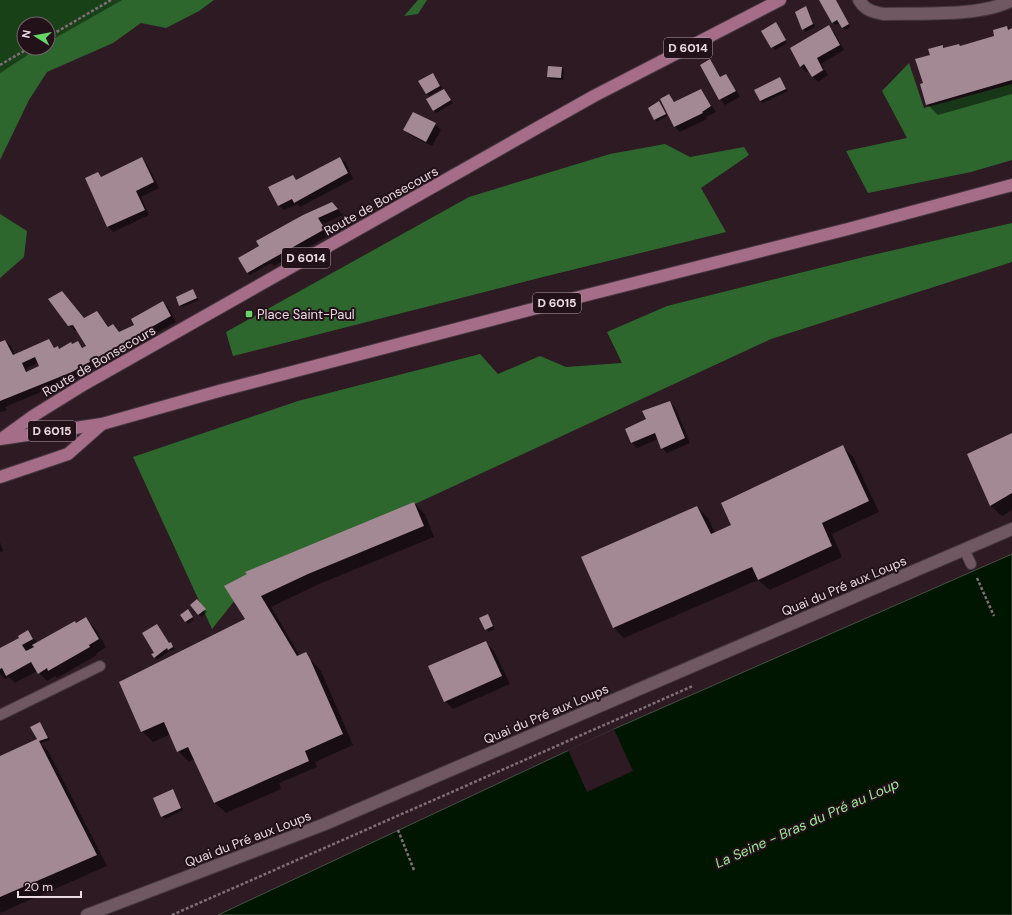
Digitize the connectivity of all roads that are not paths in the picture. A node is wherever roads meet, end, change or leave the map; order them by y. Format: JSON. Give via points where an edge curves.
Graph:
{"nodes":[{"id":1,"x":780,"y":0,"type":"edge"},
{"id":2,"x":858,"y":0,"type":"edge"},
{"id":3,"x":1012,"y":0,"type":"edge"},
{"id":4,"x":1012,"y":184,"type":"edge"},
{"id":5,"x":102,"y":424,"type":"junction"},
{"id":6,"x":1,"y":439,"type":"edge"},
{"id":7,"x":0,"y":477,"type":"edge"},
{"id":8,"x":1012,"y":529,"type":"edge"},
{"id":9,"x":964,"y":549,"type":"junction"},
{"id":10,"x":971,"y":564,"type":"road end"},
{"id":11,"x":100,"y":666,"type":"dead end"},
{"id":12,"x":0,"y":715,"type":"edge"},
{"id":13,"x":87,"y":915,"type":"edge"}],
"edges":[{"from":1,"to":6,"type":"main road","name":"Route de Bonsecours","number":"D 6014","via":[[530,132],[83,385]]},
{"from":2,"to":3,"type":"street","via":[[864,8],[884,14],[963,11],[1003,5]]},
{"from":4,"to":5,"type":"main road","number":"D 6015","via":[[848,229],[219,391]]},
{"from":5,"to":6,"type":"main road","number":"D 6015"},
{"from":5,"to":7,"type":"main road","number":"D 6015","via":[[68,454]]},
{"from":8,"to":9,"type":"street","name":"Quai du Pré aux Loups"},
{"from":9,"to":10,"type":"lane"},
{"from":9,"to":13,"type":"street","name":"Quai du Pré aux Loups","via":[[325,824]]},
{"from":11,"to":12,"type":"lane"}]}
